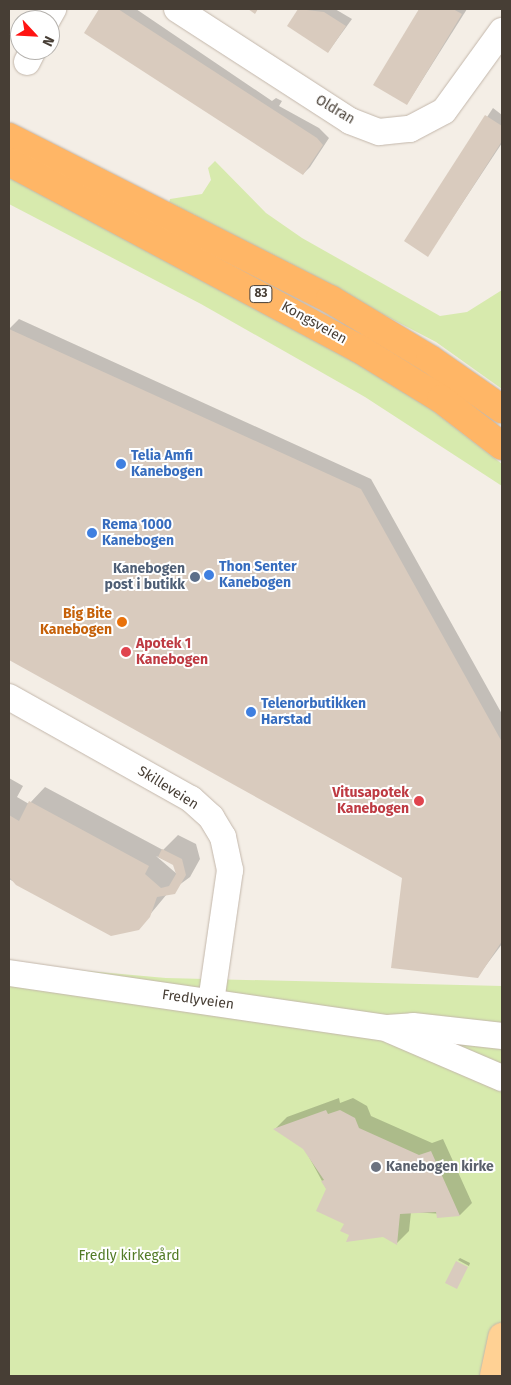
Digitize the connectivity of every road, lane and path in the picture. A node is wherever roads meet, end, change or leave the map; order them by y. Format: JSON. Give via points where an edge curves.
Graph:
{"nodes":[{"id":1,"x":177,"y":9,"type":"edge"},
{"id":2,"x":502,"y":31,"type":"edge"},
{"id":3,"x":9,"y":137,"type":"edge"},
{"id":4,"x":9,"y":162,"type":"edge"},
{"id":5,"x":502,"y":409,"type":"edge"},
{"id":6,"x":502,"y":446,"type":"edge"},
{"id":7,"x":9,"y":697,"type":"edge"},
{"id":8,"x":9,"y":973,"type":"edge"},
{"id":9,"x":211,"y":1002,"type":"junction"},
{"id":10,"x":387,"y":1028,"type":"junction"},
{"id":11,"x":502,"y":1036,"type":"edge"},
{"id":12,"x":502,"y":1078,"type":"edge"},
{"id":13,"x":502,"y":1337,"type":"edge"},
{"id":14,"x":494,"y":1376,"type":"edge"}],
"edges":[{"from":1,"to":2,"type":"street","name":"Oldran","via":[[350,121],[379,132],[410,129],[444,110]]},
{"from":3,"to":5,"type":"highway","name":"Kongsveien","number":"83","via":[[330,299],[430,359]]},
{"from":4,"to":6,"type":"highway","name":"Kongsveien","number":"83","via":[[358,348],[441,399]]},
{"from":7,"to":9,"type":"street","name":"Skilleveien","via":[[191,799],[212,817],[223,837],[230,870]]},
{"from":8,"to":9,"type":"street","name":"Fredlyveien"},
{"from":9,"to":10,"type":"street","name":"Fredlyveien"},
{"from":10,"to":11,"type":"street","name":"Fredlyveien","via":[[413,1026]]},
{"from":10,"to":12,"type":"street","name":"Fredlyveien"},
{"from":13,"to":14,"type":"main road"}]}
